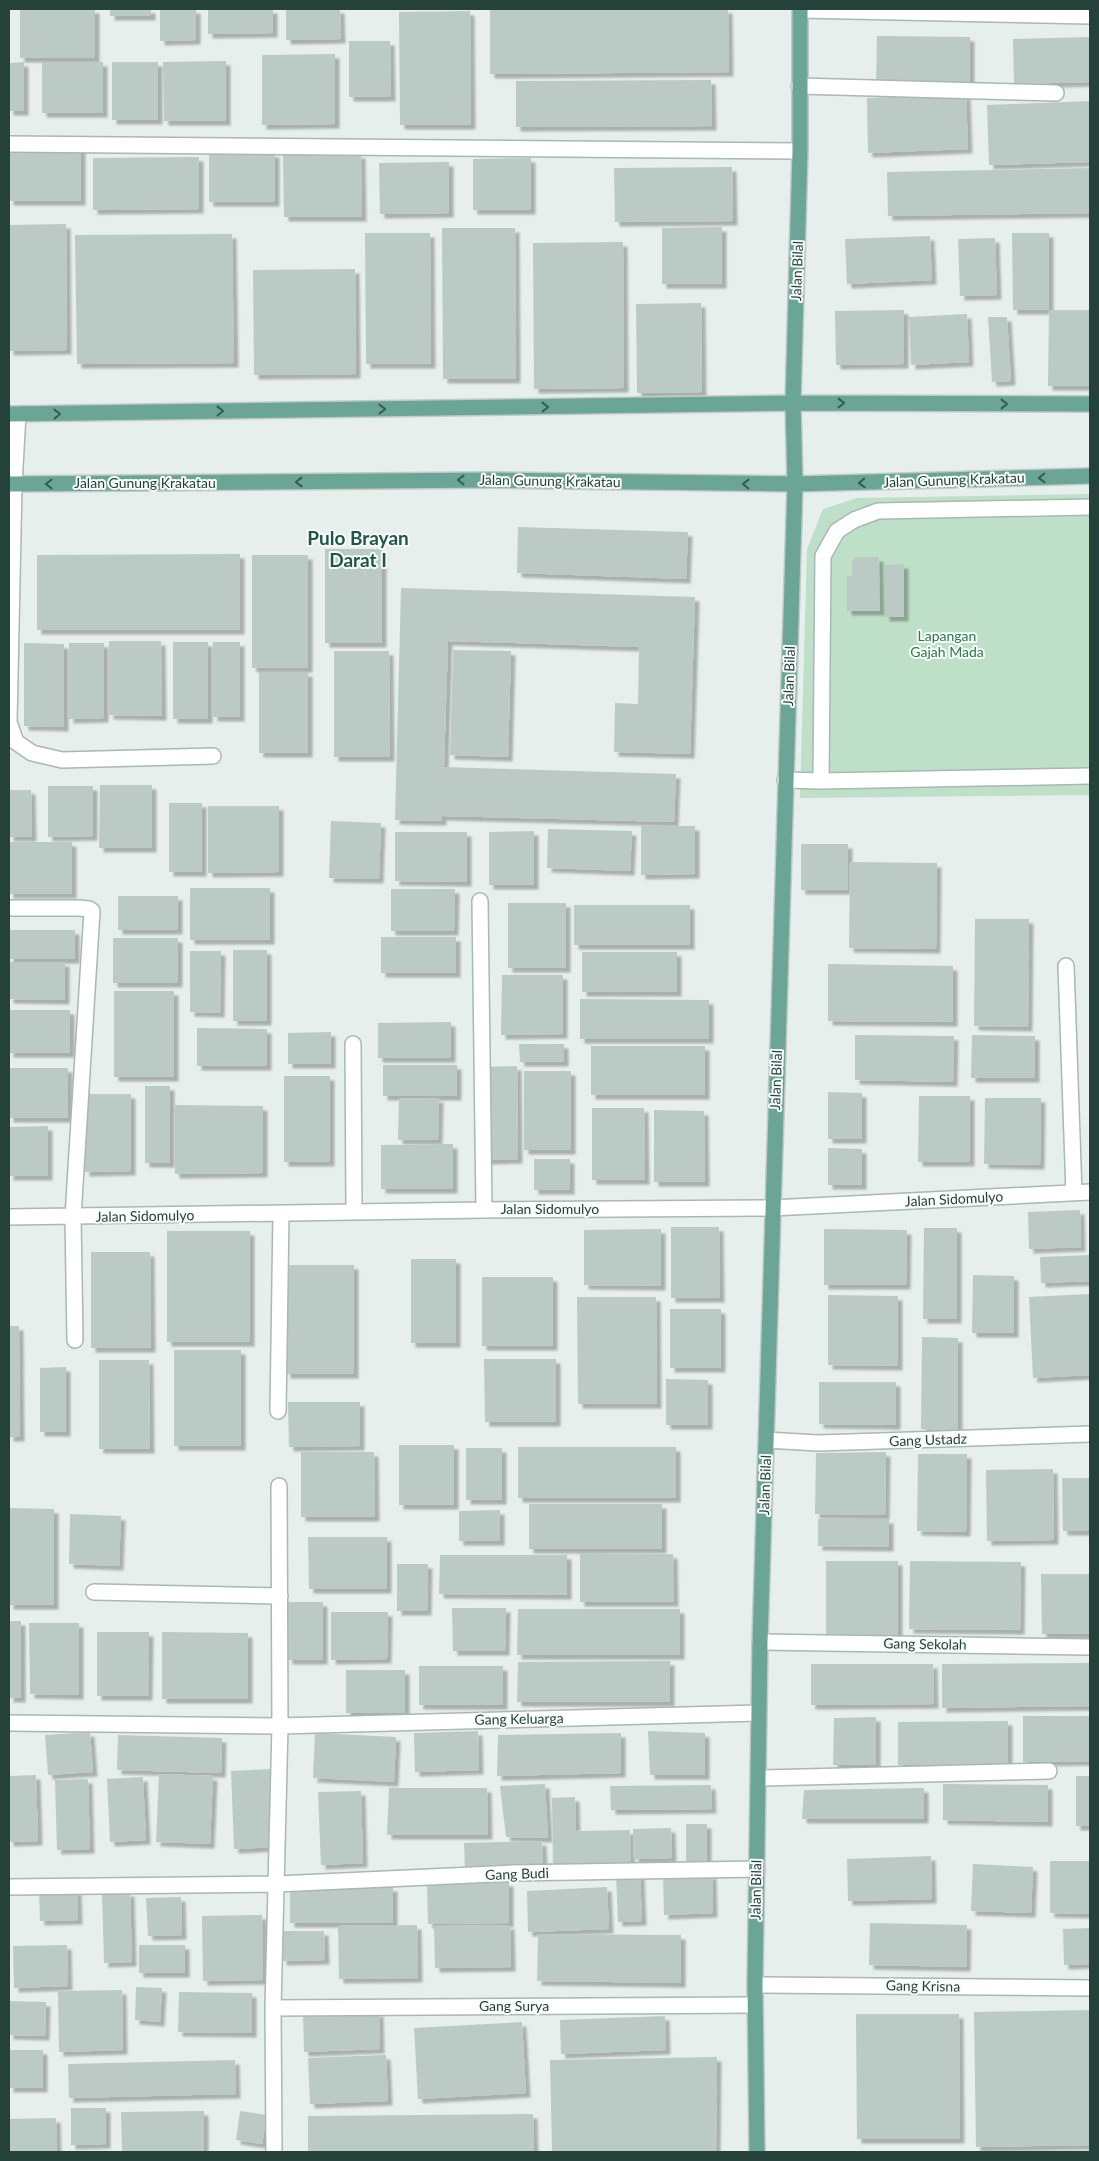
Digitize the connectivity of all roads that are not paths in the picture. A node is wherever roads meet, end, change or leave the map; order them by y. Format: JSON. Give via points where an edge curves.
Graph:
{"nodes":[{"id":1,"x":800,"y":9,"type":"edge"},
{"id":2,"x":1090,"y":16,"type":"edge"},
{"id":3,"x":799,"y":86,"type":"junction"},
{"id":4,"x":1056,"y":93,"type":"dead end"},
{"id":5,"x":9,"y":144,"type":"edge"},
{"id":6,"x":800,"y":151,"type":"junction"},
{"id":7,"x":793,"y":403,"type":"junction"},
{"id":8,"x":1090,"y":404,"type":"edge"},
{"id":9,"x":13,"y":414,"type":"edge"},
{"id":10,"x":1090,"y":476,"type":"edge"},
{"id":11,"x":11,"y":484,"type":"edge"},
{"id":12,"x":795,"y":484,"type":"junction"},
{"id":13,"x":1090,"y":507,"type":"edge"},
{"id":14,"x":213,"y":756,"type":"dead end"},
{"id":15,"x":1090,"y":776,"type":"edge"},
{"id":16,"x":785,"y":780,"type":"junction"},
{"id":17,"x":821,"y":781,"type":"junction"},
{"id":18,"x":480,"y":901,"type":"dead end"},
{"id":19,"x":9,"y":908,"type":"edge"},
{"id":20,"x":1066,"y":966,"type":"dead end"},
{"id":21,"x":353,"y":1044,"type":"dead end"},
{"id":22,"x":1090,"y":1192,"type":"edge"},
{"id":23,"x":1074,"y":1193,"type":"junction"},
{"id":24,"x":772,"y":1208,"type":"junction"},
{"id":25,"x":484,"y":1210,"type":"junction"},
{"id":26,"x":354,"y":1212,"type":"junction"},
{"id":27,"x":280,"y":1213,"type":"junction"},
{"id":28,"x":9,"y":1217,"type":"edge"},
{"id":29,"x":73,"y":1217,"type":"junction"},
{"id":30,"x":75,"y":1340,"type":"dead end"},
{"id":31,"x":278,"y":1411,"type":"dead end"},
{"id":32,"x":1090,"y":1434,"type":"edge"},
{"id":33,"x":766,"y":1440,"type":"junction"},
{"id":34,"x":279,"y":1486,"type":"dead end"},
{"id":35,"x":94,"y":1592,"type":"dead end"},
{"id":36,"x":280,"y":1596,"type":"junction"},
{"id":37,"x":760,"y":1642,"type":"junction"},
{"id":38,"x":1090,"y":1647,"type":"edge"},
{"id":39,"x":759,"y":1713,"type":"junction"},
{"id":40,"x":9,"y":1724,"type":"edge"},
{"id":41,"x":280,"y":1726,"type":"junction"},
{"id":42,"x":1049,"y":1771,"type":"dead end"},
{"id":43,"x":758,"y":1778,"type":"junction"},
{"id":44,"x":757,"y":1870,"type":"junction"},
{"id":45,"x":277,"y":1884,"type":"junction"},
{"id":46,"x":9,"y":1887,"type":"edge"},
{"id":47,"x":755,"y":1985,"type":"junction"},
{"id":48,"x":1090,"y":1988,"type":"edge"},
{"id":49,"x":755,"y":2005,"type":"junction"},
{"id":50,"x":273,"y":2008,"type":"junction"},
{"id":51,"x":274,"y":2152,"type":"edge"},
{"id":52,"x":756,"y":2152,"type":"edge"}],
"edges":[{"from":1,"to":2,"type":"street"},
{"from":1,"to":3,"type":"main road","name":"Jalan Bilal"},
{"from":3,"to":4,"type":"street"},
{"from":3,"to":6,"type":"main road","name":"Jalan Bilal"},
{"from":5,"to":6,"type":"street"},
{"from":6,"to":7,"type":"main road","name":"Jalan Bilal"},
{"from":7,"to":8,"type":"main road","one_way":true},
{"from":9,"to":7,"type":"main road","one_way":true},
{"from":7,"to":12,"type":"main road","name":"Jalan Bilal"},
{"from":9,"to":11,"type":"street"},
{"from":10,"to":12,"type":"main road","name":"Jalan Gunung Krakatau","one_way":true},
{"from":12,"to":11,"type":"main road","name":"Jalan Gunung Krakatau","one_way":true,"via":[[492,480]]},
{"from":11,"to":14,"type":"street","via":[[10,722],[16,742],[32,753],[62,760]]},
{"from":12,"to":16,"type":"main road","name":"Jalan Bilal"},
{"from":13,"to":17,"type":"street","via":[[878,511],[837,531],[823,556]]},
{"from":15,"to":17,"type":"street"},
{"from":16,"to":17,"type":"street"},
{"from":16,"to":24,"type":"main road","name":"Jalan Bilal"},
{"from":18,"to":25,"type":"street"},
{"from":19,"to":29,"type":"street","via":[[92,911]]},
{"from":20,"to":23,"type":"street"},
{"from":21,"to":26,"type":"street"},
{"from":22,"to":23,"type":"street","name":"Jalan Sidomulyo"},
{"from":23,"to":24,"type":"street","name":"Jalan Sidomulyo"},
{"from":24,"to":25,"type":"street","name":"Jalan Sidomulyo"},
{"from":24,"to":33,"type":"main road","name":"Jalan Bilal"},
{"from":25,"to":26,"type":"street","name":"Jalan Sidomulyo"},
{"from":26,"to":27,"type":"street","name":"Jalan Sidomulyo"},
{"from":27,"to":29,"type":"street","name":"Jalan Sidomulyo"},
{"from":27,"to":31,"type":"street"},
{"from":28,"to":29,"type":"street","name":"Jalan Sidomulyo"},
{"from":29,"to":30,"type":"street"},
{"from":32,"to":33,"type":"street","name":"Gang Ustadz","via":[[818,1443]]},
{"from":33,"to":37,"type":"main road","name":"Jalan Bilal"},
{"from":34,"to":36,"type":"street"},
{"from":35,"to":36,"type":"street"},
{"from":36,"to":41,"type":"street"},
{"from":37,"to":38,"type":"street","name":"Gang Sekolah"},
{"from":37,"to":39,"type":"main road","name":"Jalan Bilal"},
{"from":39,"to":41,"type":"street","name":"Gang Keluarga"},
{"from":39,"to":43,"type":"main road","name":"Jalan Bilal"},
{"from":40,"to":41,"type":"street","name":"Gang Keluarga"},
{"from":41,"to":45,"type":"street"},
{"from":42,"to":43,"type":"street"},
{"from":43,"to":44,"type":"main road","name":"Jalan Bilal"},
{"from":44,"to":45,"type":"street","name":"Gang Budi","via":[[512,1873]]},
{"from":44,"to":47,"type":"main road","name":"Jalan Bilal"},
{"from":45,"to":46,"type":"street","name":"Gang Budi"},
{"from":45,"to":50,"type":"street"},
{"from":47,"to":48,"type":"street","name":"Gang Krisna"},
{"from":47,"to":49,"type":"main road","name":"Jalan Bilal"},
{"from":49,"to":50,"type":"street","name":"Gang Surya"},
{"from":49,"to":52,"type":"main road","name":"Jalan Bilal"},
{"from":50,"to":51,"type":"street"}]}
